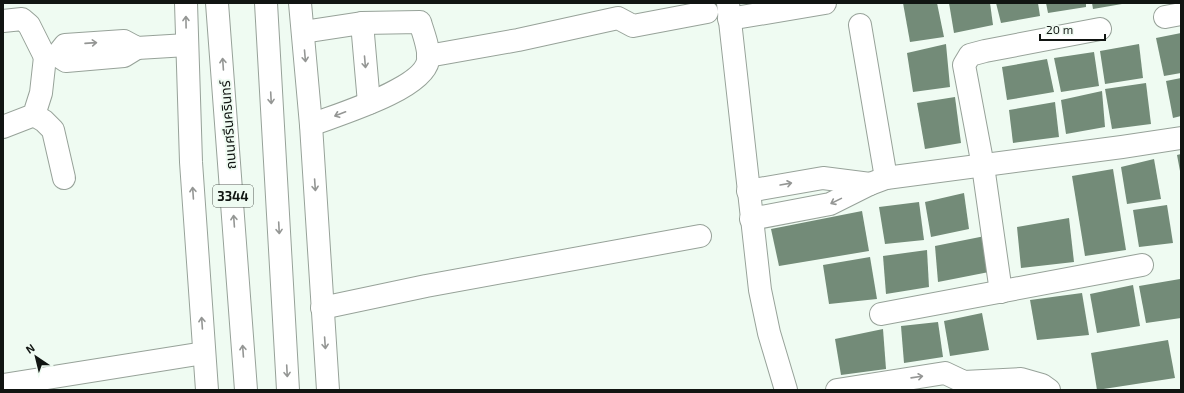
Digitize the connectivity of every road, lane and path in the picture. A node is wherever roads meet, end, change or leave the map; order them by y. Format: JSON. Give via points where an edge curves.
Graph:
{"nodes":[{"id":1,"x":186,"y":3,"type":"edge"},
{"id":2,"x":218,"y":3,"type":"edge"},
{"id":3,"x":266,"y":3,"type":"edge"},
{"id":4,"x":300,"y":3,"type":"edge"},
{"id":5,"x":825,"y":3,"type":"edge"},
{"id":6,"x":729,"y":11,"type":"edge"},
{"id":7,"x":708,"y":12,"type":"dead end"},
{"id":8,"x":3,"y":21,"type":"edge"},
{"id":9,"x":362,"y":23,"type":"junction"},
{"id":10,"x":860,"y":25,"type":"dead end"},
{"id":11,"x":1100,"y":29,"type":"dead end"},
{"id":12,"x":302,"y":32,"type":"junction"},
{"id":13,"x":187,"y":45,"type":"junction"},
{"id":14,"x":51,"y":56,"type":"junction"},
{"id":15,"x":428,"y":56,"type":"junction"},
{"id":16,"x":369,"y":103,"type":"junction"},
{"id":17,"x":34,"y":116,"type":"junction"},
{"id":18,"x":311,"y":125,"type":"junction"},
{"id":19,"x":3,"y":127,"type":"edge"},
{"id":20,"x":1181,"y":138,"type":"edge"},
{"id":21,"x":983,"y":166,"type":"junction"},
{"id":22,"x":64,"y":178,"type":"dead end"},
{"id":23,"x":878,"y":181,"type":"junction"},
{"id":24,"x":748,"y":191,"type":"junction"},
{"id":25,"x":751,"y":219,"type":"junction"},
{"id":26,"x":700,"y":236,"type":"dead end"},
{"id":27,"x":1142,"y":265,"type":"dead end"},
{"id":28,"x":1000,"y":292,"type":"junction"},
{"id":29,"x":322,"y":308,"type":"junction"},
{"id":30,"x":882,"y":314,"type":"dead end"},
{"id":31,"x":204,"y":353,"type":"junction"},
{"id":32,"x":3,"y":385,"type":"edge"},
{"id":33,"x":888,"y":386,"type":"edge"},
{"id":34,"x":961,"y":386,"type":"edge"},
{"id":35,"x":207,"y":390,"type":"edge"},
{"id":36,"x":246,"y":390,"type":"edge"},
{"id":37,"x":288,"y":390,"type":"edge"},
{"id":38,"x":328,"y":390,"type":"edge"},
{"id":39,"x":786,"y":390,"type":"edge"},
{"id":40,"x":837,"y":390,"type":"edge"},
{"id":41,"x":1049,"y":390,"type":"edge"}],
"edges":[{"from":13,"to":1,"type":"street","number":"3344","one_way":true},
{"from":36,"to":2,"type":"street","name":"ถนนศรีนครินทร์","number":"3344","one_way":true},
{"from":3,"to":37,"type":"street","one_way":true},
{"from":4,"to":12,"type":"street"},
{"from":5,"to":6,"type":"street"},
{"from":6,"to":24,"type":"street"},
{"from":7,"to":15,"type":"street","via":[[633,26],[618,18]]},
{"from":8,"to":14,"type":"street","via":[[22,19]]},
{"from":9,"to":12,"type":"street"},
{"from":9,"to":15,"type":"street","via":[[420,22]]},
{"from":9,"to":16,"type":"street","one_way":true},
{"from":10,"to":23,"type":"street"},
{"from":11,"to":21,"type":"street","via":[[970,56],[964,65]]},
{"from":12,"to":18,"type":"street","one_way":true},
{"from":13,"to":14,"type":"street","via":[[137,48],[124,41],[65,45]]},
{"from":31,"to":13,"type":"street","number":"3344","one_way":true,"via":[[191,162]]},
{"from":14,"to":17,"type":"street"},
{"from":15,"to":16,"type":"street","via":[[427,63],[417,76],[389,96]]},
{"from":16,"to":18,"type":"street","one_way":true},
{"from":17,"to":19,"type":"street"},
{"from":17,"to":22,"type":"street","via":[[53,130]]},
{"from":18,"to":29,"type":"street","one_way":true},
{"from":20,"to":21,"type":"street"},
{"from":21,"to":23,"type":"street"},
{"from":21,"to":28,"type":"street"},
{"from":24,"to":23,"type":"street","one_way":true,"via":[[823,178]]},
{"from":23,"to":25,"type":"street","one_way":true,"via":[[830,204]]},
{"from":24,"to":25,"type":"street"},
{"from":25,"to":39,"type":"street","via":[[760,290],[769,333]]},
{"from":26,"to":29,"type":"street","via":[[426,286]]},
{"from":27,"to":28,"type":"street"},
{"from":28,"to":30,"type":"street"},
{"from":29,"to":38,"type":"street","one_way":true},
{"from":31,"to":32,"type":"street"},
{"from":31,"to":35,"type":"street","number":"3344"},
{"from":33,"to":34,"type":"street","one_way":true,"via":[[945,373]]},
{"from":33,"to":40,"type":"street"},
{"from":34,"to":41,"type":"street","via":[[1022,379]]}]}
